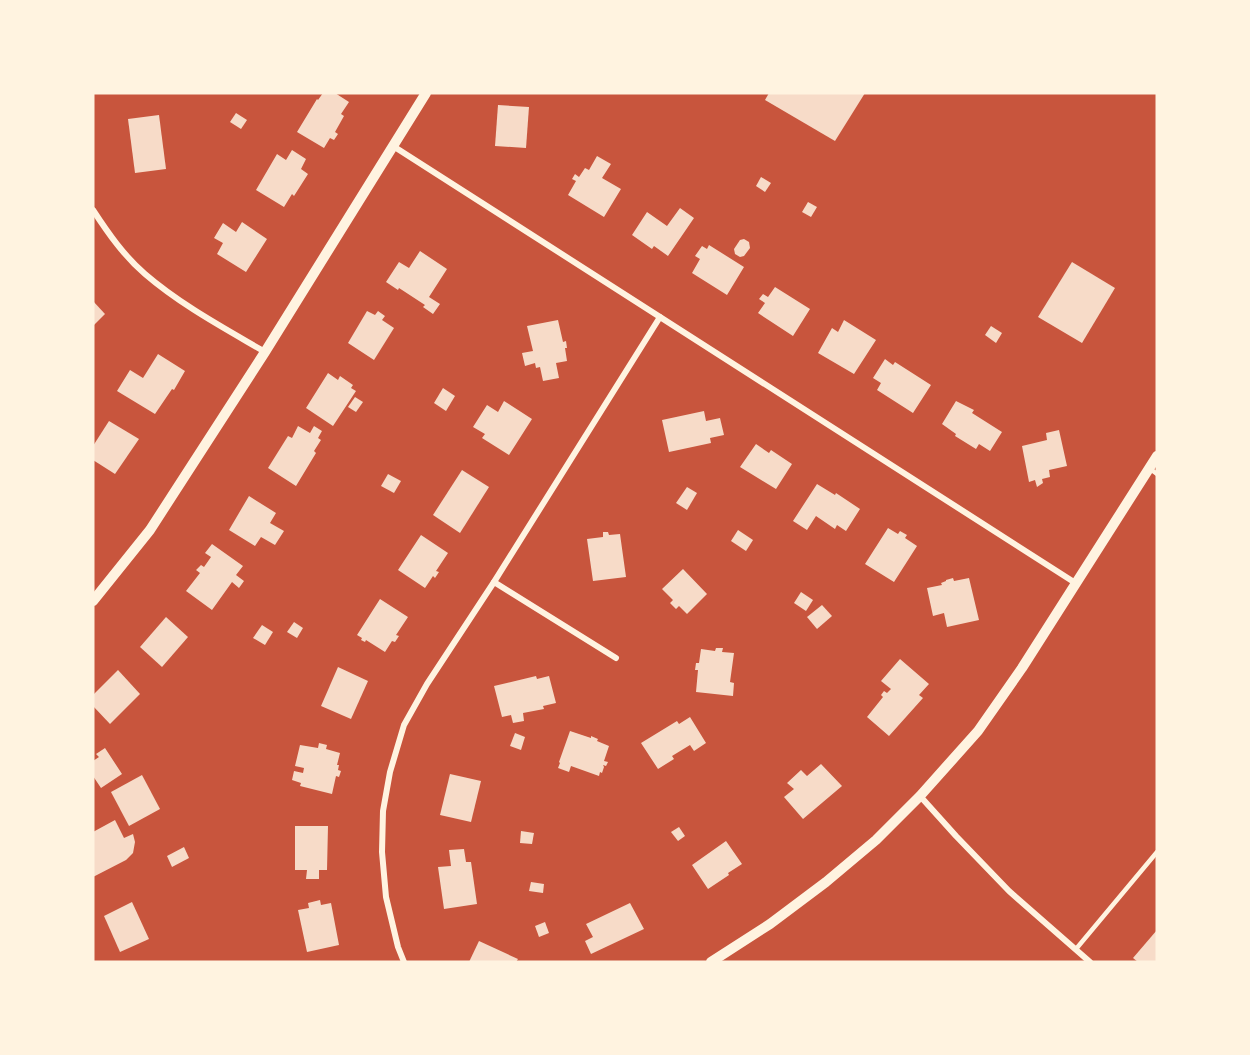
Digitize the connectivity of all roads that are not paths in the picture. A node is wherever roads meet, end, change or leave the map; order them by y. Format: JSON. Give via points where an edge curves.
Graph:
{"nodes":[{"id":1,"x":426,"y":93,"type":"edge"},
{"id":2,"x":393,"y":146,"type":"junction"},
{"id":3,"x":93,"y":210,"type":"edge"},
{"id":4,"x":660,"y":317,"type":"junction"},
{"id":5,"x":264,"y":352,"type":"junction"},
{"id":6,"x":1157,"y":456,"type":"edge"},
{"id":7,"x":1153,"y":471,"type":"edge"},
{"id":8,"x":494,"y":582,"type":"junction"},
{"id":9,"x":1077,"y":584,"type":"junction"},
{"id":10,"x":93,"y":601,"type":"edge"},
{"id":11,"x":616,"y":658,"type":"dead end"},
{"id":12,"x":920,"y":796,"type":"junction"},
{"id":13,"x":1157,"y":852,"type":"edge"},
{"id":14,"x":1076,"y":949,"type":"junction"},
{"id":15,"x":404,"y":962,"type":"edge"},
{"id":16,"x":711,"y":962,"type":"edge"},
{"id":17,"x":1090,"y":962,"type":"edge"}],
"edges":[{"from":1,"to":2,"type":"street"},
{"from":2,"to":4,"type":"street"},
{"from":2,"to":5,"type":"street"},
{"from":3,"to":5,"type":"street","via":[[144,274],[172,296]]},
{"from":4,"to":8,"type":"street"},
{"from":4,"to":9,"type":"street"},
{"from":5,"to":10,"type":"street","via":[[150,530]]},
{"from":6,"to":7,"type":"street"},
{"from":7,"to":9,"type":"street"},
{"from":8,"to":11,"type":"street"},
{"from":8,"to":15,"type":"street","via":[[404,725],[390,772],[382,852],[386,897]]},
{"from":9,"to":12,"type":"street","via":[[978,731]]},
{"from":12,"to":14,"type":"street","via":[[1009,891]]},
{"from":12,"to":16,"type":"street","via":[[876,840],[825,882]]},
{"from":13,"to":14,"type":"lane"},
{"from":14,"to":17,"type":"street"}]}
